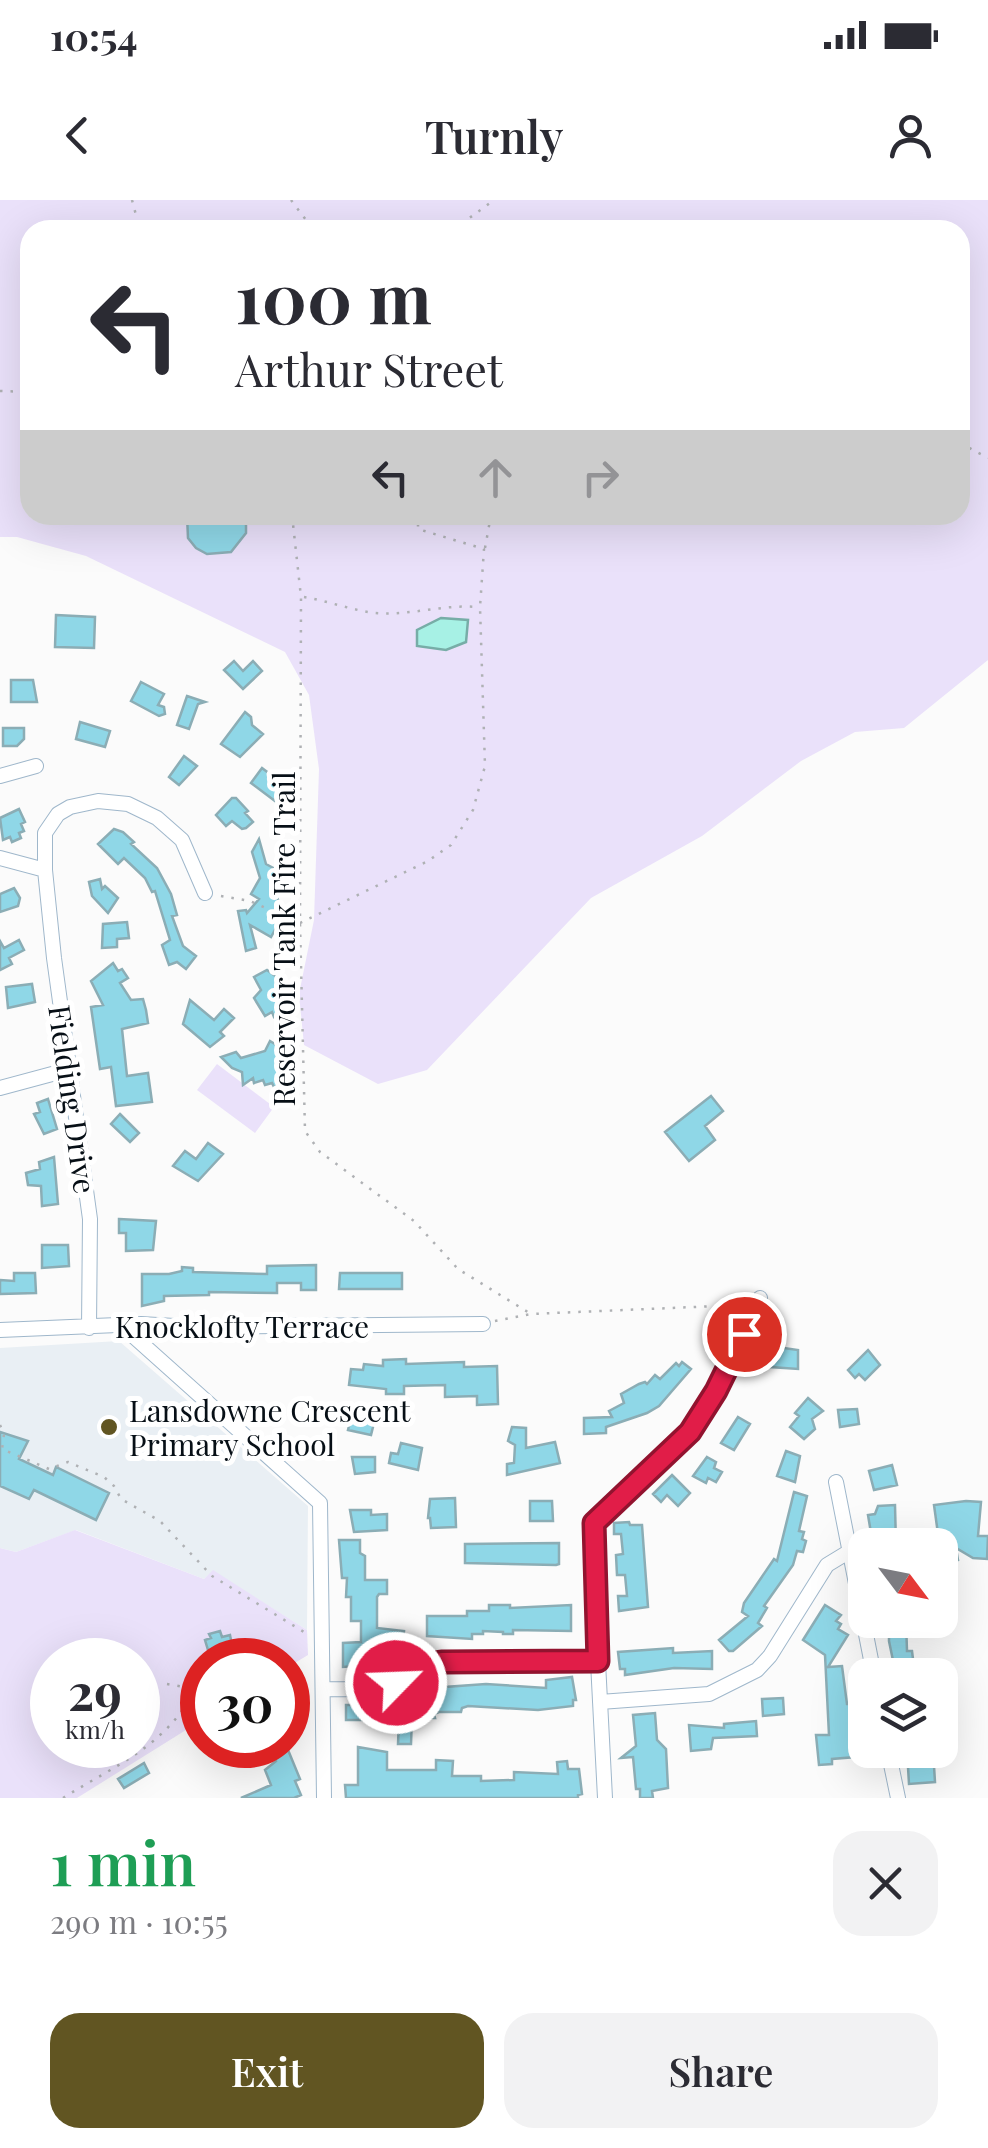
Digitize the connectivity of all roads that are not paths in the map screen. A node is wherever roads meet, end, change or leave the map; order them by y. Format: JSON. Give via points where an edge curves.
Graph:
{"nodes":[{"id":1,"x":36,"y":766,"type":"dead end"},
{"id":2,"x":0,"y":776,"type":"edge"},
{"id":3,"x":0,"y":858,"type":"edge"},
{"id":4,"x":45,"y":870,"type":"junction"},
{"id":5,"x":204,"y":893,"type":"road end"},
{"id":6,"x":68,"y":1070,"type":"junction"},
{"id":7,"x":0,"y":1088,"type":"edge"},
{"id":8,"x":759,"y":1301,"type":"road end"},
{"id":9,"x":484,"y":1324,"type":"road end"},
{"id":10,"x":122,"y":1325,"type":"junction"},
{"id":11,"x":89,"y":1328,"type":"junction"},
{"id":12,"x":0,"y":1330,"type":"edge"},
{"id":13,"x":836,"y":1482,"type":"dead end"},
{"id":14,"x":848,"y":1541,"type":"edge"},
{"id":15,"x":848,"y":1552,"type":"edge"},
{"id":16,"x":598,"y":1661,"type":"junction"},
{"id":17,"x":324,"y":1689,"type":"junction"},
{"id":18,"x":600,"y":1702,"type":"junction"},
{"id":19,"x":892,"y":1768,"type":"edge"},
{"id":20,"x":324,"y":1798,"type":"edge"},
{"id":21,"x":605,"y":1798,"type":"edge"},
{"id":22,"x":898,"y":1798,"type":"edge"}],
"edges":[{"from":1,"to":2,"type":"street"},
{"from":3,"to":4,"type":"street"},
{"from":4,"to":5,"type":"street","name":"Fielding Drive","via":[[45,833],[58,814],[83,803],[128,804],[182,840]]},
{"from":4,"to":6,"type":"street","name":"Fielding Drive"},
{"from":6,"to":7,"type":"street"},
{"from":6,"to":11,"type":"street","name":"Fielding Drive","via":[[90,1219]]},
{"from":8,"to":16,"type":"street","via":[[690,1432],[594,1523]]},
{"from":9,"to":10,"type":"street","name":"Knocklofty Terrace"},
{"from":10,"to":11,"type":"street","name":"Knocklofty Terrace"},
{"from":10,"to":17,"type":"street","via":[[320,1503]]},
{"from":11,"to":12,"type":"street","name":"Knocklofty Terrace"},
{"from":13,"to":14,"type":"street"},
{"from":15,"to":18,"type":"street","via":[[827,1565],[756,1670],[708,1694]]},
{"from":16,"to":17,"type":"street","via":[[443,1662],[396,1683]]},
{"from":16,"to":18,"type":"street"},
{"from":17,"to":20,"type":"street"},
{"from":18,"to":21,"type":"street"},
{"from":19,"to":22,"type":"street"}]}
